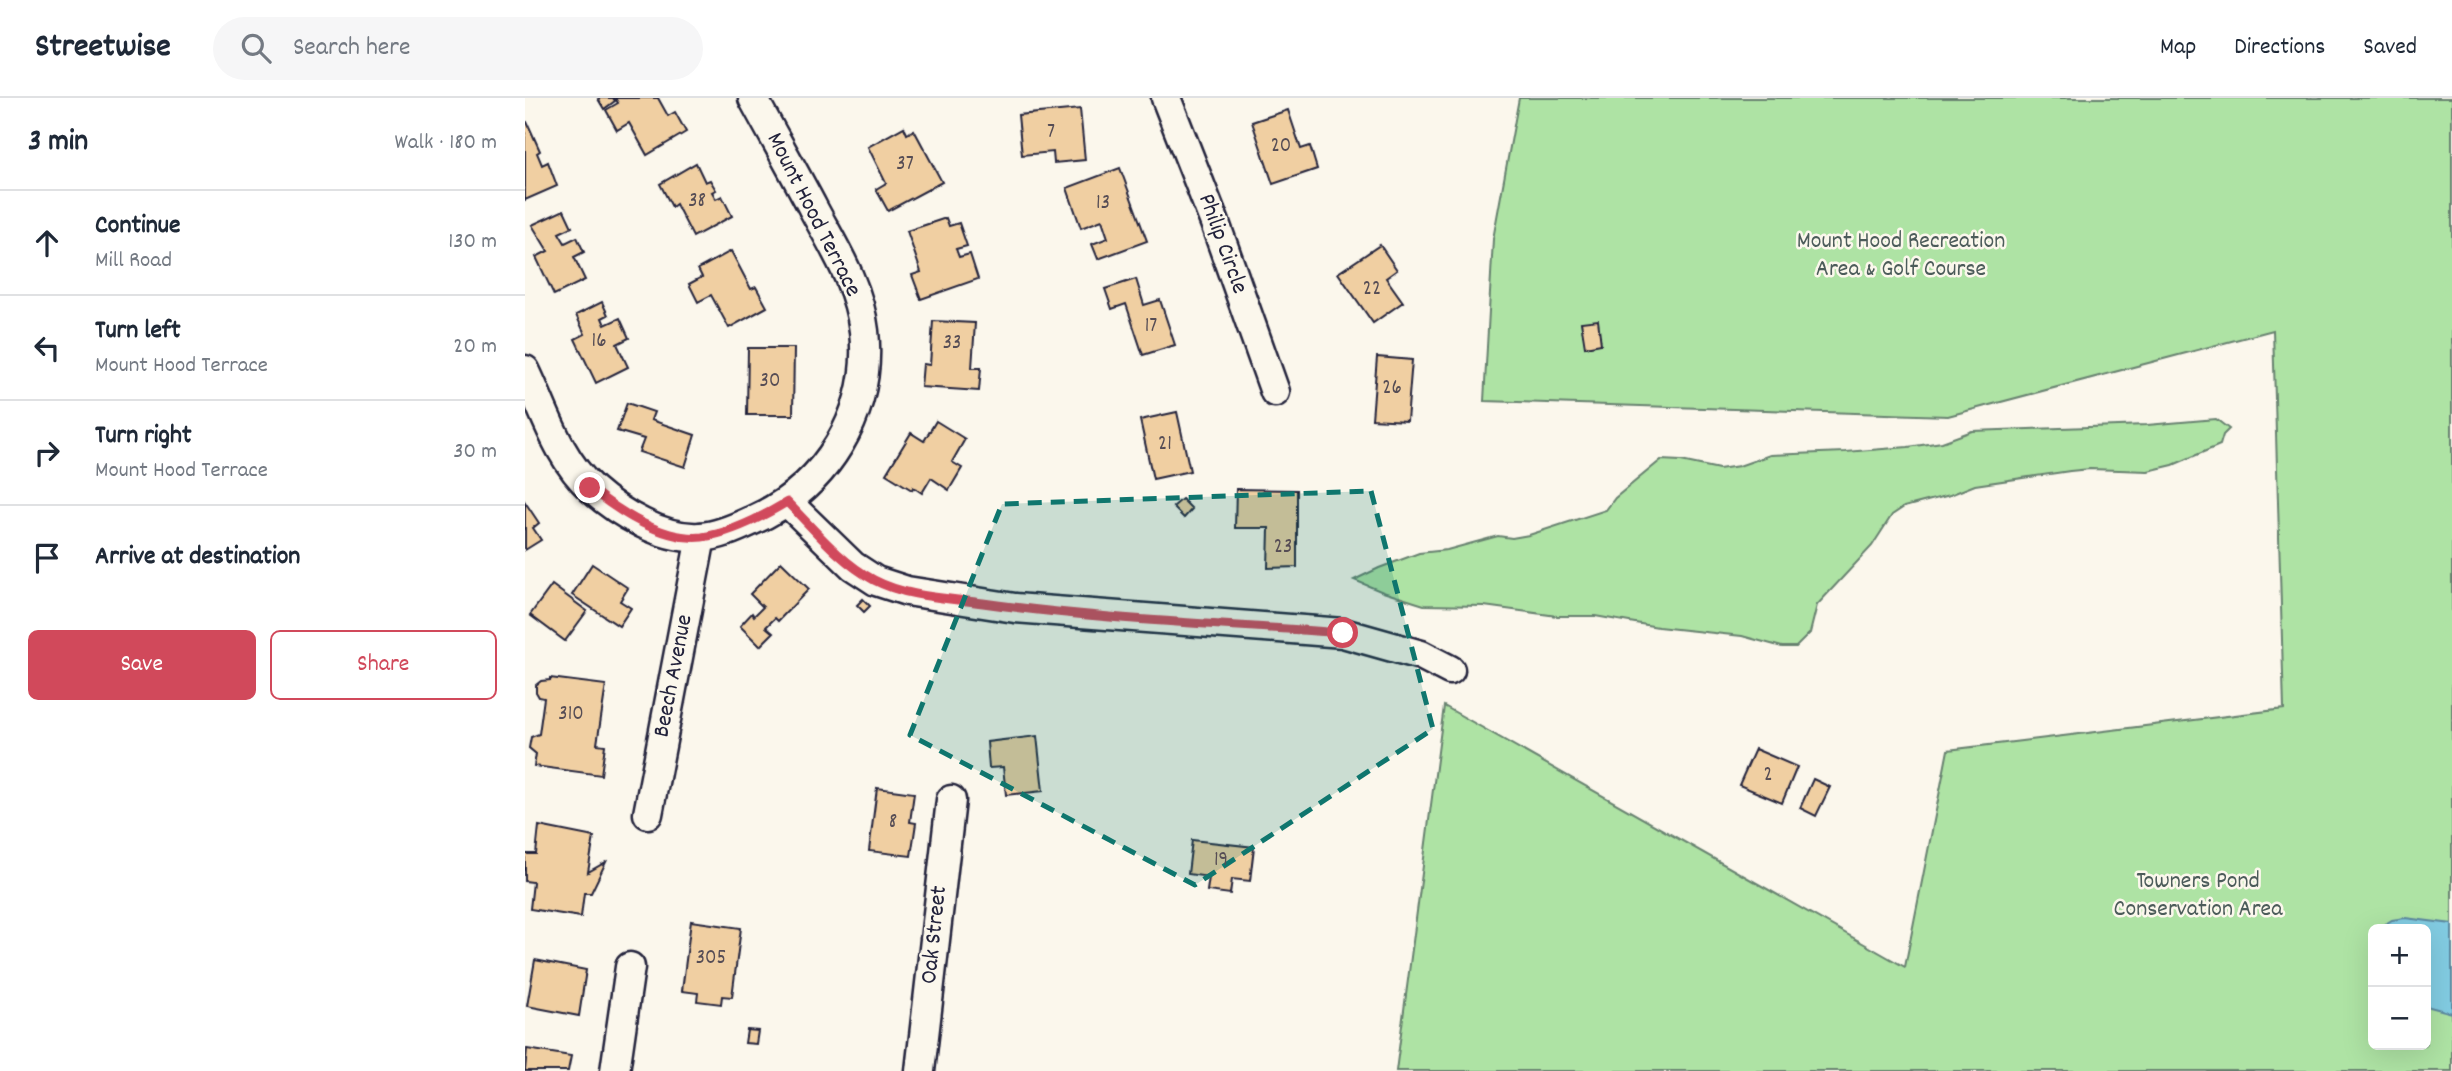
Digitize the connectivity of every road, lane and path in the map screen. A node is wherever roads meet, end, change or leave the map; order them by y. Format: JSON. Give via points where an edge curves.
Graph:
{"nodes":[{"id":1,"x":753,"y":98,"type":"edge"},
{"id":2,"x":1166,"y":98,"type":"edge"},
{"id":3,"x":525,"y":370,"type":"edge"},
{"id":4,"x":1275,"y":392,"type":"dead end"},
{"id":5,"x":787,"y":502,"type":"junction"},
{"id":6,"x":701,"y":537,"type":"junction"},
{"id":7,"x":1450,"y":670,"type":"dead end"},
{"id":8,"x":951,"y":800,"type":"dead end"},
{"id":9,"x":648,"y":814,"type":"dead end"},
{"id":10,"x":630,"y":967,"type":"dead end"},
{"id":11,"x":615,"y":1071,"type":"edge"},
{"id":12,"x":920,"y":1071,"type":"edge"}],
"edges":[{"from":1,"to":5,"type":"street","name":"Mount Hood Terrace","via":[[849,274],[864,331],[861,392],[852,420],[824,467]]},
{"from":2,"to":4,"type":"street","name":"Philip Circle"},
{"from":3,"to":6,"type":"street","name":"Mount Hood Terrace","via":[[564,456],[590,488],[653,527]]},
{"from":5,"to":6,"type":"street","name":"Mount Hood Terrace","via":[[740,526]]},
{"from":5,"to":7,"type":"street","via":[[853,566],[876,581],[907,591],[1028,609],[1343,633],[1421,655]]},
{"from":6,"to":9,"type":"street","name":"Beech Avenue"},
{"from":8,"to":12,"type":"street","name":"Oak Street"},
{"from":10,"to":11,"type":"street"}]}
